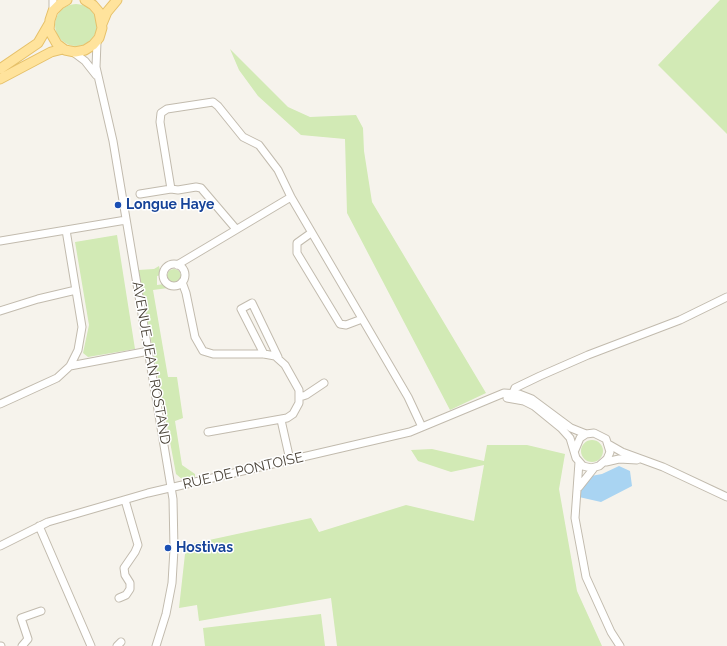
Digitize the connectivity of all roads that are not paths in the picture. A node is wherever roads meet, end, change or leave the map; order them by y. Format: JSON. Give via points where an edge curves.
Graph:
{"nodes":[{"id":1,"x":53,"y":0,"type":"edge"},
{"id":2,"x":67,"y":0,"type":"edge"},
{"id":3,"x":87,"y":0,"type":"edge"},
{"id":4,"x":117,"y":0,"type":"edge"},
{"id":5,"x":53,"y":11,"type":"junction"},
{"id":6,"x":49,"y":22,"type":"junction"},
{"id":7,"x":102,"y":24,"type":"junction"},
{"id":8,"x":97,"y":42,"type":"junction"},
{"id":9,"x":63,"y":49,"type":"junction"},
{"id":10,"x":73,"y":52,"type":"junction"},
{"id":11,"x":0,"y":69,"type":"edge"},
{"id":12,"x":0,"y":79,"type":"edge"},
{"id":13,"x":99,"y":81,"type":"junction"},
{"id":14,"x":171,"y":189,"type":"junction"},
{"id":15,"x":140,"y":194,"type":"dead end"},
{"id":16,"x":291,"y":197,"type":"junction"},
{"id":17,"x":126,"y":220,"type":"junction"},
{"id":18,"x":236,"y":229,"type":"junction"},
{"id":19,"x":66,"y":230,"type":"junction"},
{"id":20,"x":311,"y":233,"type":"junction"},
{"id":21,"x":0,"y":241,"type":"edge"},
{"id":22,"x":177,"y":265,"type":"junction"},
{"id":23,"x":182,"y":282,"type":"junction"},
{"id":24,"x":76,"y":290,"type":"junction"},
{"id":25,"x":727,"y":298,"type":"edge"},
{"id":26,"x":0,"y":311,"type":"edge"},
{"id":27,"x":362,"y":319,"type":"junction"},
{"id":28,"x":149,"y":351,"type":"junction"},
{"id":29,"x":264,"y":354,"type":"junction"},
{"id":30,"x":278,"y":358,"type":"junction"},
{"id":31,"x":70,"y":366,"type":"junction"},
{"id":32,"x":324,"y":383,"type":"dead end"},
{"id":33,"x":512,"y":396,"type":"junction"},
{"id":34,"x":300,"y":397,"type":"junction"},
{"id":35,"x":0,"y":404,"type":"edge"},
{"id":36,"x":281,"y":420,"type":"junction"},
{"id":37,"x":422,"y":428,"type":"junction"},
{"id":38,"x":208,"y":432,"type":"dead end"},
{"id":39,"x":586,"y":434,"type":"junction"},
{"id":40,"x":608,"y":444,"type":"junction"},
{"id":41,"x":575,"y":450,"type":"junction"},
{"id":42,"x":290,"y":460,"type":"junction"},
{"id":43,"x":646,"y":461,"type":"junction"},
{"id":44,"x":579,"y":462,"type":"junction"},
{"id":45,"x":606,"y":462,"type":"junction"},
{"id":46,"x":594,"y":468,"type":"junction"},
{"id":47,"x":171,"y":487,"type":"junction"},
{"id":48,"x":577,"y":491,"type":"junction"},
{"id":49,"x":727,"y":497,"type":"edge"},
{"id":50,"x":124,"y":500,"type":"junction"},
{"id":51,"x":39,"y":526,"type":"junction"},
{"id":52,"x":0,"y":546,"type":"edge"},
{"id":53,"x":119,"y":598,"type":"dead end"},
{"id":54,"x":41,"y":611,"type":"dead end"},
{"id":55,"x":22,"y":646,"type":"edge"},
{"id":56,"x":91,"y":646,"type":"edge"},
{"id":57,"x":156,"y":646,"type":"edge"},
{"id":58,"x":620,"y":646,"type":"edge"}],
"edges":[{"from":1,"to":5,"type":"street"},
{"from":2,"to":5,"type":"main road"},
{"from":3,"to":7,"type":"main road","via":[[98,10]]},
{"from":4,"to":7,"type":"main road","via":[[107,12]]},
{"from":5,"to":6,"type":"main road"},
{"from":6,"to":9,"type":"main road","via":[[52,36]]},
{"from":6,"to":11,"type":"main road","via":[[38,43]]},
{"from":7,"to":8,"type":"main road"},
{"from":8,"to":10,"type":"main road","via":[[85,50]]},
{"from":8,"to":13,"type":"street","name":"AVENUE JEAN ROSTAND","via":[[95,62]]},
{"from":9,"to":10,"type":"main road"},
{"from":9,"to":12,"type":"main road","via":[[51,52]]},
{"from":10,"to":13,"type":"street","name":"AVENUE JEAN ROSTAND","via":[[88,64]]},
{"from":13,"to":17,"type":"street","name":"AVENUE JEAN ROSTAND","via":[[110,124]]},
{"from":14,"to":15,"type":"street"},
{"from":14,"to":16,"type":"street","via":[[160,122],[161,113],[167,109],[212,102],[243,137],[259,145],[278,170]]},
{"from":14,"to":18,"type":"street","via":[[201,188]]},
{"from":16,"to":18,"type":"street"},
{"from":16,"to":20,"type":"street"},
{"from":17,"to":19,"type":"street"},
{"from":17,"to":28,"type":"street","name":"AVENUE JEAN ROSTAND"},
{"from":18,"to":22,"type":"street"},
{"from":19,"to":21,"type":"street"},
{"from":19,"to":24,"type":"street"},
{"from":20,"to":27,"type":"street"},
{"from":20,"to":27,"type":"street","via":[[297,243],[296,253],[340,324],[346,325]]},
{"from":22,"to":23,"type":"street","via":[[184,272]]},
{"from":22,"to":23,"type":"street","via":[[171,264],[166,268],[164,279],[172,285]]},
{"from":23,"to":29,"type":"street","via":[[195,337],[202,351],[213,354]]},
{"from":24,"to":26,"type":"street"},
{"from":24,"to":31,"type":"street","via":[[82,331],[78,350]]},
{"from":25,"to":33,"type":"street","via":[[680,320],[552,370],[518,386]]},
{"from":27,"to":37,"type":"street","via":[[408,397]]},
{"from":28,"to":31,"type":"street"},
{"from":28,"to":47,"type":"street","name":"AVENUE JEAN ROSTAND"},
{"from":29,"to":30,"type":"street"},
{"from":29,"to":30,"type":"street","via":[[241,309],[252,303]]},
{"from":30,"to":34,"type":"street","via":[[298,386]]},
{"from":31,"to":35,"type":"street","via":[[52,381]]},
{"from":32,"to":34,"type":"street"},
{"from":33,"to":37,"type":"street","name":"RUE DE PONTOISE","via":[[487,400]]},
{"from":33,"to":39,"type":"street","via":[[532,399],[571,428]]},
{"from":33,"to":41,"type":"street","via":[[537,408],[565,432]]},
{"from":34,"to":36,"type":"street","via":[[293,414]]},
{"from":36,"to":38,"type":"street"},
{"from":36,"to":42,"type":"street"},
{"from":37,"to":42,"type":"street","name":"RUE DE PONTOISE"},
{"from":39,"to":40,"type":"street","via":[[599,434]]},
{"from":39,"to":41,"type":"street","via":[[578,440]]},
{"from":40,"to":43,"type":"street"},
{"from":40,"to":45,"type":"street","via":[[609,454]]},
{"from":41,"to":44,"type":"street"},
{"from":42,"to":47,"type":"street","name":"RUE DE PONTOISE"},
{"from":43,"to":45,"type":"street","via":[[619,459]]},
{"from":43,"to":49,"type":"street"},
{"from":44,"to":46,"type":"street","via":[[586,467]]},
{"from":44,"to":48,"type":"street"},
{"from":45,"to":46,"type":"street"},
{"from":46,"to":48,"type":"street"},
{"from":47,"to":50,"type":"street","name":"RUE DE PONTOISE"},
{"from":47,"to":57,"type":"street","name":"AVENUE JEAN ROSTAND","via":[[174,524],[172,583]]},
{"from":48,"to":58,"type":"street","via":[[575,518],[586,578]]},
{"from":50,"to":51,"type":"street","name":"RUE DE PONTOISE"},
{"from":50,"to":53,"type":"street","via":[[138,545],[124,568],[131,586],[126,595]]},
{"from":51,"to":52,"type":"street","name":"RUE DE PONTOISE"},
{"from":51,"to":56,"type":"street"},
{"from":54,"to":55,"type":"street","via":[[21,618],[28,639]]}]}
